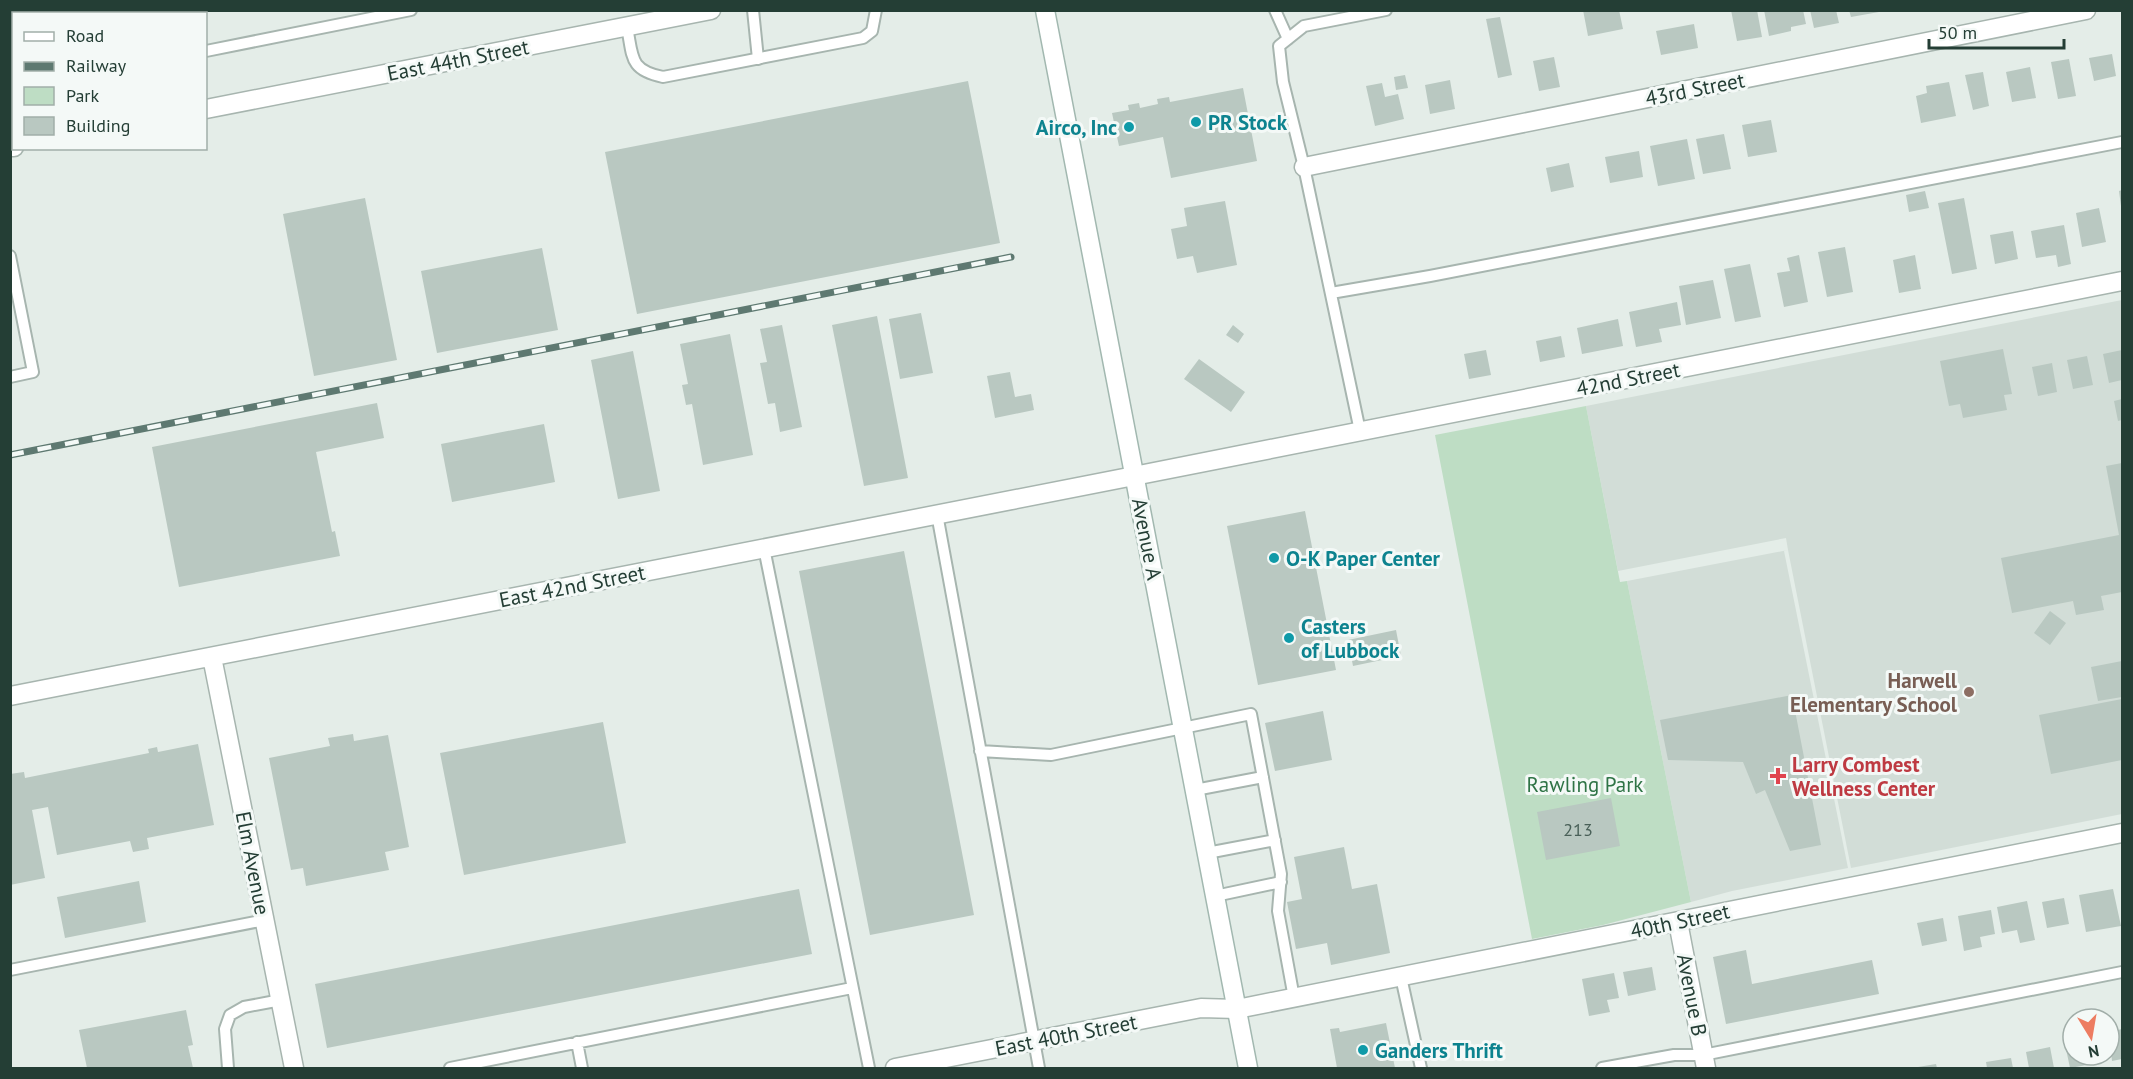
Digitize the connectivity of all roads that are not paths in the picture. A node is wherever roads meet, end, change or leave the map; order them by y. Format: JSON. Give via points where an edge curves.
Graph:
{"nodes":[{"id":1,"x":411,"y":10,"type":"edge"},
{"id":2,"x":711,"y":10,"type":"edge"},
{"id":3,"x":753,"y":10,"type":"edge"},
{"id":4,"x":876,"y":10,"type":"edge"},
{"id":5,"x":1045,"y":10,"type":"edge"},
{"id":6,"x":1275,"y":10,"type":"edge"},
{"id":7,"x":1386,"y":10,"type":"edge"},
{"id":8,"x":2086,"y":10,"type":"edge"},
{"id":9,"x":627,"y":27,"type":"junction"},
{"id":10,"x":1288,"y":39,"type":"junction"},
{"id":11,"x":207,"y":51,"type":"edge"},
{"id":12,"x":758,"y":59,"type":"junction"},
{"id":13,"x":207,"y":109,"type":"edge"},
{"id":14,"x":2122,"y":142,"type":"edge"},
{"id":15,"x":1304,"y":167,"type":"junction"},
{"id":16,"x":10,"y":256,"type":"edge"},
{"id":17,"x":2122,"y":281,"type":"edge"},
{"id":18,"x":1330,"y":293,"type":"junction"},
{"id":19,"x":10,"y":377,"type":"edge"},
{"id":20,"x":1360,"y":432,"type":"junction"},
{"id":21,"x":1134,"y":476,"type":"junction"},
{"id":22,"x":937,"y":514,"type":"junction"},
{"id":23,"x":764,"y":548,"type":"junction"},
{"id":24,"x":213,"y":657,"type":"junction"},
{"id":25,"x":10,"y":696,"type":"edge"},
{"id":26,"x":1183,"y":727,"type":"junction"},
{"id":27,"x":980,"y":751,"type":"junction"},
{"id":28,"x":1263,"y":777,"type":"junction"},
{"id":29,"x":1195,"y":790,"type":"junction"},
{"id":30,"x":2122,"y":833,"type":"edge"},
{"id":31,"x":1275,"y":840,"type":"junction"},
{"id":32,"x":1207,"y":853,"type":"junction"},
{"id":33,"x":1281,"y":882,"type":"junction"},
{"id":34,"x":1215,"y":896,"type":"junction"},
{"id":35,"x":265,"y":920,"type":"junction"},
{"id":36,"x":1678,"y":922,"type":"junction"},
{"id":37,"x":10,"y":970,"type":"edge"},
{"id":38,"x":2122,"y":972,"type":"edge"},
{"id":39,"x":1401,"y":977,"type":"junction"},
{"id":40,"x":852,"y":988,"type":"junction"},
{"id":41,"x":1294,"y":998,"type":"junction"},
{"id":42,"x":281,"y":1000,"type":"junction"},
{"id":43,"x":1238,"y":1009,"type":"junction"},
{"id":44,"x":1034,"y":1041,"type":"junction"},
{"id":45,"x":577,"y":1042,"type":"junction"},
{"id":46,"x":1705,"y":1062,"type":"edge"},
{"id":47,"x":228,"y":1068,"type":"edge"},
{"id":48,"x":294,"y":1068,"type":"edge"},
{"id":49,"x":450,"y":1068,"type":"edge"},
{"id":50,"x":582,"y":1068,"type":"edge"},
{"id":51,"x":868,"y":1068,"type":"edge"},
{"id":52,"x":895,"y":1068,"type":"edge"},
{"id":53,"x":1039,"y":1068,"type":"edge"},
{"id":54,"x":1248,"y":1068,"type":"edge"},
{"id":55,"x":1421,"y":1068,"type":"edge"},
{"id":56,"x":1602,"y":1068,"type":"edge"}],
"edges":[{"from":1,"to":11,"type":"lane"},
{"from":2,"to":9,"type":"street","name":"East 44th Street"},
{"from":3,"to":12,"type":"lane"},
{"from":4,"to":12,"type":"lane","via":[[872,31],[863,38]]},
{"from":5,"to":21,"type":"street","name":"Avenue A"},
{"from":6,"to":10,"type":"lane"},
{"from":7,"to":10,"type":"lane","via":[[1304,26]]},
{"from":8,"to":15,"type":"street","name":"43rd Street"},
{"from":9,"to":12,"type":"lane","via":[[634,62],[646,74],[663,77]]},
{"from":9,"to":13,"type":"street","name":"East 44th Street"},
{"from":10,"to":15,"type":"lane","via":[[1279,46],[1283,82]]},
{"from":14,"to":18,"type":"lane"},
{"from":15,"to":18,"type":"lane"},
{"from":16,"to":19,"type":"lane","via":[[33,372]]},
{"from":17,"to":20,"type":"street","name":"42nd Street"},
{"from":18,"to":20,"type":"lane"},
{"from":20,"to":21,"type":"street","name":"42nd Street"},
{"from":21,"to":22,"type":"street","name":"East 42nd Street"},
{"from":21,"to":26,"type":"street","name":"Avenue A"},
{"from":22,"to":23,"type":"street","name":"East 42nd Street"},
{"from":22,"to":27,"type":"lane"},
{"from":23,"to":24,"type":"street","name":"East 42nd Street"},
{"from":23,"to":40,"type":"lane"},
{"from":24,"to":25,"type":"street","name":"East 42nd Street"},
{"from":24,"to":35,"type":"street","name":"Elm Avenue"},
{"from":26,"to":27,"type":"lane","via":[[1051,755]]},
{"from":26,"to":28,"type":"lane","via":[[1251,714]]},
{"from":26,"to":29,"type":"street","name":"Avenue A"},
{"from":27,"to":44,"type":"lane"},
{"from":28,"to":29,"type":"lane"},
{"from":28,"to":31,"type":"lane"},
{"from":29,"to":32,"type":"street","name":"Avenue A"},
{"from":30,"to":36,"type":"street","name":"40th Street"},
{"from":31,"to":32,"type":"lane"},
{"from":31,"to":33,"type":"lane"},
{"from":32,"to":34,"type":"street","name":"Avenue A"},
{"from":33,"to":34,"type":"lane"},
{"from":33,"to":41,"type":"lane","via":[[1278,911]]},
{"from":34,"to":43,"type":"street","name":"Avenue A"},
{"from":35,"to":37,"type":"lane"},
{"from":35,"to":42,"type":"street","name":"Elm Avenue"},
{"from":36,"to":39,"type":"street","name":"40th Street"},
{"from":36,"to":46,"type":"street","name":"Avenue B"},
{"from":38,"to":46,"type":"lane"},
{"from":39,"to":41,"type":"street","name":"40th Street"},
{"from":39,"to":55,"type":"lane"},
{"from":40,"to":45,"type":"lane"},
{"from":40,"to":51,"type":"lane"},
{"from":41,"to":43,"type":"street","name":"40th Street"},
{"from":42,"to":47,"type":"lane","via":[[244,1007],[230,1015],[225,1029]]},
{"from":42,"to":48,"type":"street","name":"Elm Avenue"},
{"from":43,"to":44,"type":"street","name":"East 40th Street","via":[[1201,1008]]},
{"from":43,"to":54,"type":"street","name":"Avenue A"},
{"from":44,"to":52,"type":"street","name":"East 40th Street"},
{"from":44,"to":53,"type":"lane"},
{"from":45,"to":49,"type":"lane"},
{"from":45,"to":50,"type":"lane"},
{"from":46,"to":56,"type":"lane","via":[[1674,1055]]}]}
